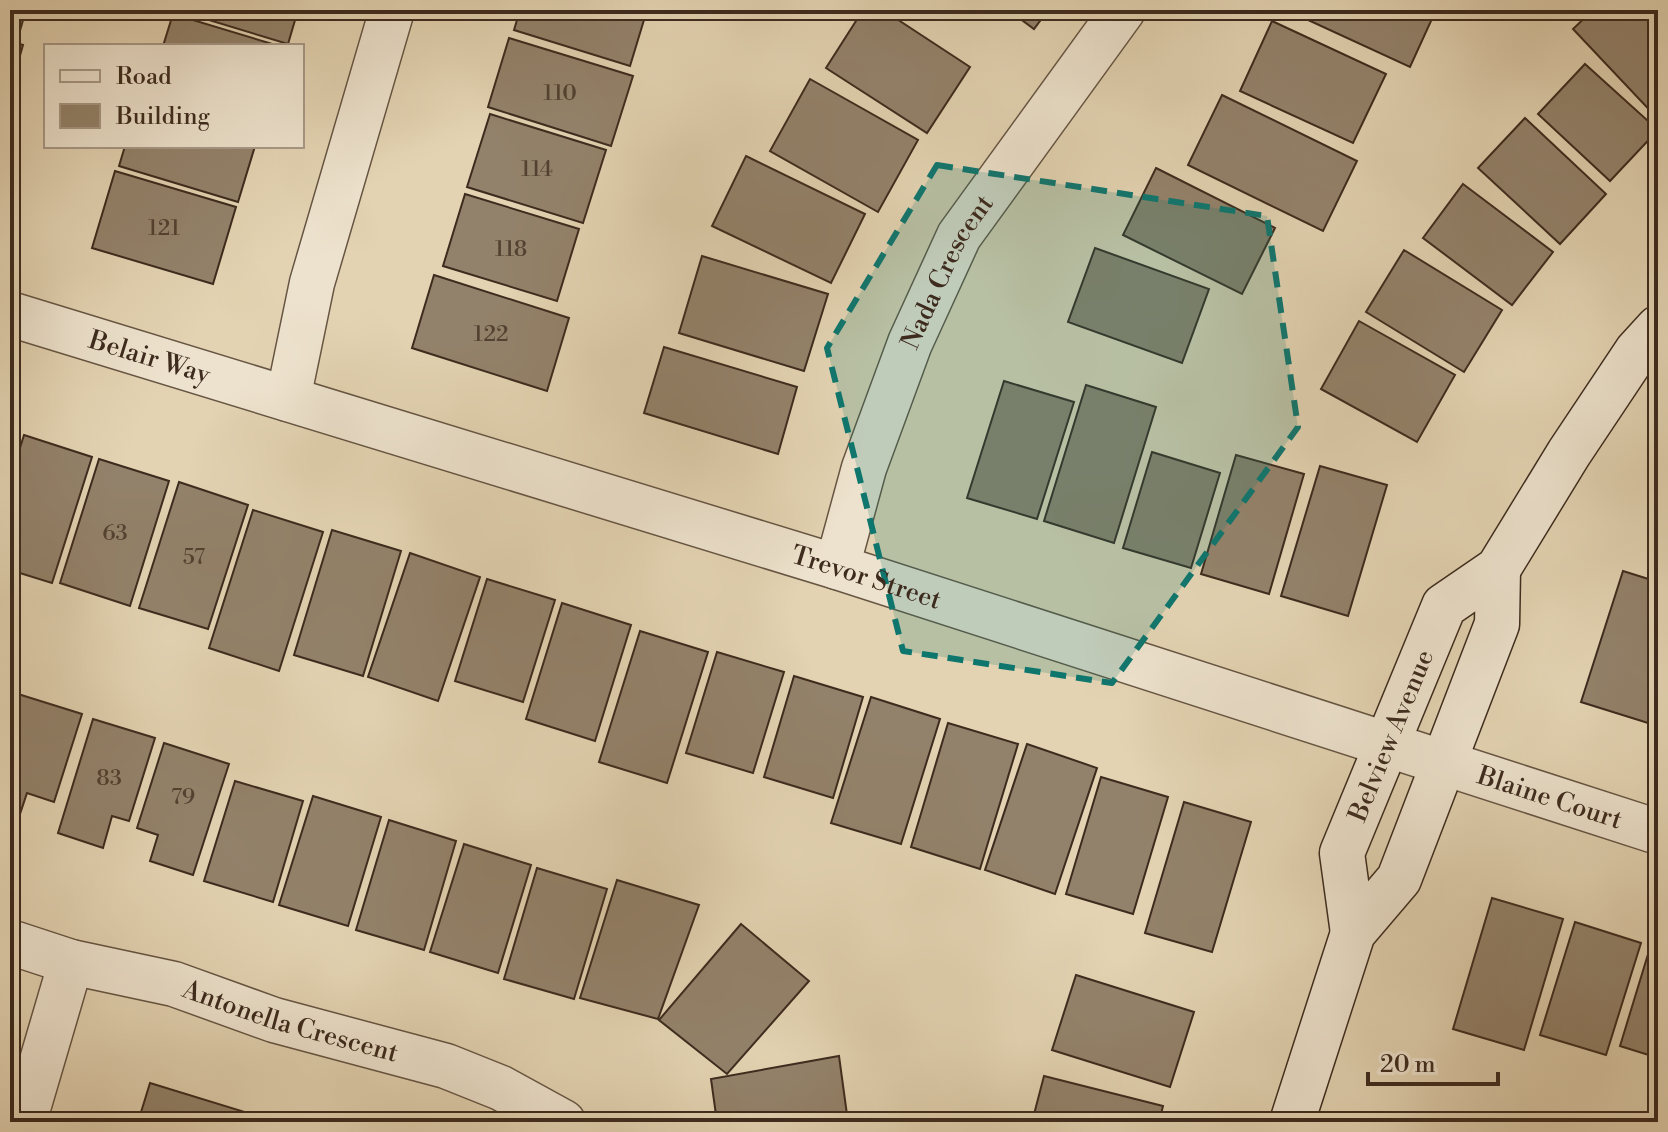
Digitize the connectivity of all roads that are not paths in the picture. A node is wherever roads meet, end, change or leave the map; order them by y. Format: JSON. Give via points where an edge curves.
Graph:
{"nodes":[{"id":1,"x":392,"y":10,"type":"edge"},
{"id":2,"x":1123,"y":10,"type":"edge"},
{"id":3,"x":10,"y":314,"type":"edge"},
{"id":4,"x":1658,"y":328,"type":"edge"},
{"id":5,"x":288,"y":399,"type":"junction"},
{"id":6,"x":837,"y":567,"type":"junction"},
{"id":7,"x":1498,"y":569,"type":"junction"},
{"id":8,"x":1387,"y":744,"type":"junction"},
{"id":9,"x":1444,"y":763,"type":"junction"},
{"id":10,"x":1658,"y":832,"type":"edge"},
{"id":11,"x":1353,"y":933,"type":"junction"},
{"id":12,"x":10,"y":942,"type":"edge"},
{"id":13,"x":71,"y":962,"type":"junction"},
{"id":14,"x":24,"y":1122,"type":"edge"},
{"id":15,"x":563,"y":1122,"type":"edge"},
{"id":16,"x":1292,"y":1122,"type":"edge"}],
"edges":[{"from":1,"to":5,"type":"street","via":[[312,283]]},
{"from":2,"to":6,"type":"street","name":"Nada Crescent","via":[[959,236],[905,357],[864,468]]},
{"from":3,"to":5,"type":"street","name":"Belair Way"},
{"from":4,"to":7,"type":"street","name":"Belview Avenue","via":[[1569,453]]},
{"from":5,"to":6,"type":"street","name":"Trevor Street"},
{"from":6,"to":8,"type":"street","name":"Trevor Street"},
{"from":7,"to":8,"type":"street","name":"Belview Avenue","via":[[1444,606]]},
{"from":7,"to":9,"type":"street","name":"Belview Avenue","via":[[1497,624]]},
{"from":8,"to":9,"type":"street","name":"Trevor Street"},
{"from":8,"to":11,"type":"street","name":"Belview Avenue","via":[[1342,853]]},
{"from":9,"to":10,"type":"street","name":"Blaine Court"},
{"from":9,"to":11,"type":"street","name":"Belview Avenue","via":[[1399,879]]},
{"from":11,"to":16,"type":"street","name":"Belview Avenue"},
{"from":12,"to":13,"type":"street","name":"Antonella Crescent"},
{"from":13,"to":14,"type":"street"},
{"from":13,"to":15,"type":"street","name":"Antonella Crescent","via":[[174,984],[274,1020],[446,1066]]}]}
